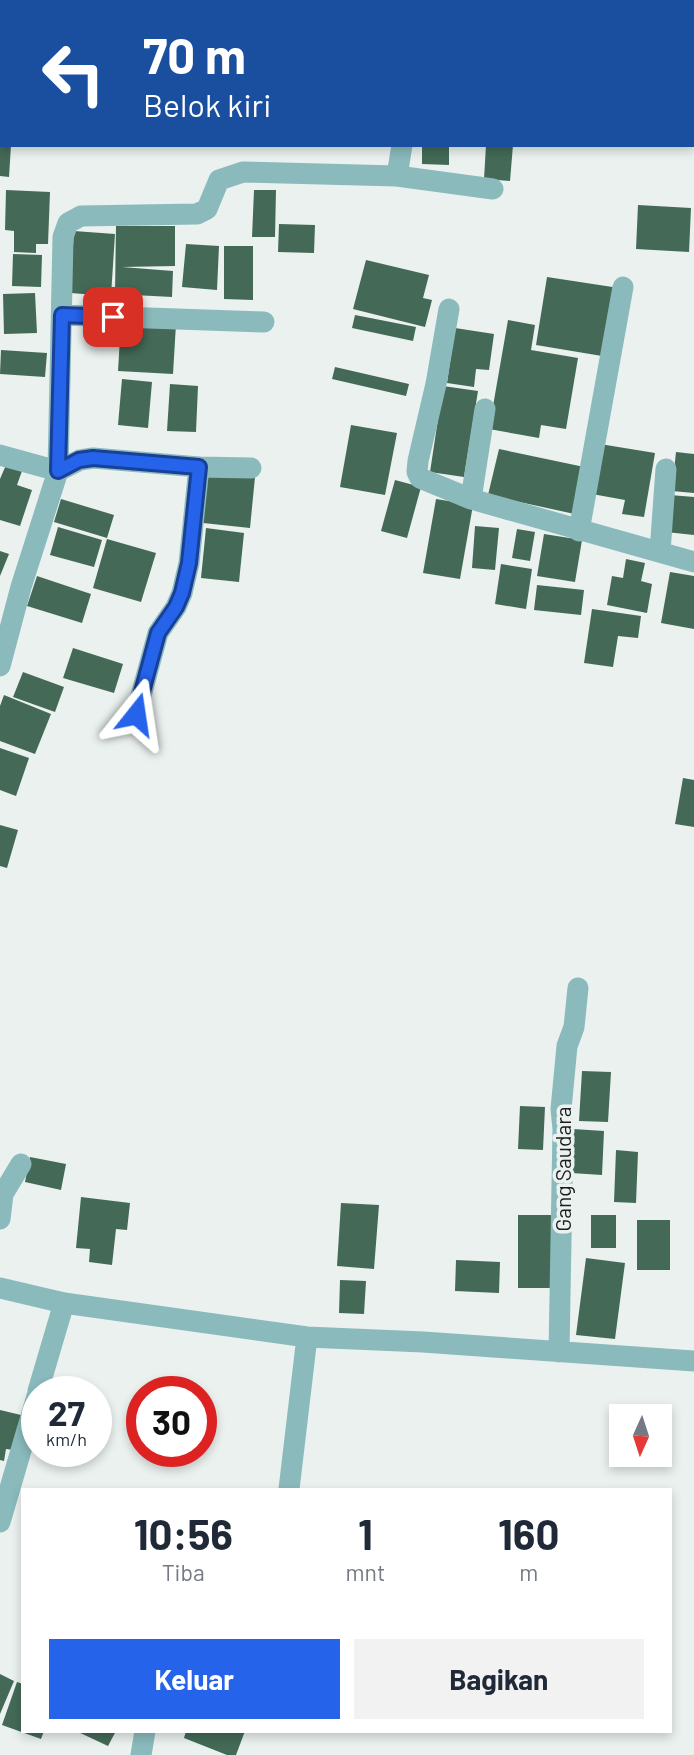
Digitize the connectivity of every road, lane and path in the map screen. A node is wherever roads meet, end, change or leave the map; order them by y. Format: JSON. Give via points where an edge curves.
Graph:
{"nodes":[{"id":1,"x":402,"y":147,"type":"edge"},
{"id":2,"x":397,"y":176,"type":"junction"},
{"id":3,"x":493,"y":189,"type":"dead end"},
{"id":4,"x":623,"y":287,"type":"dead end"},
{"id":5,"x":449,"y":309,"type":"dead end"},
{"id":6,"x":62,"y":315,"type":"junction"},
{"id":7,"x":264,"y":323,"type":"dead end"},
{"id":8,"x":485,"y":409,"type":"dead end"},
{"id":9,"x":0,"y":455,"type":"edge"},
{"id":10,"x":199,"y":467,"type":"junction"},
{"id":11,"x":251,"y":468,"type":"dead end"},
{"id":12,"x":666,"y":469,"type":"dead end"},
{"id":13,"x":58,"y":471,"type":"junction"},
{"id":14,"x":471,"y":499,"type":"junction"},
{"id":15,"x":579,"y":531,"type":"junction"},
{"id":16,"x":660,"y":552,"type":"junction"},
{"id":17,"x":694,"y":562,"type":"edge"},
{"id":18,"x":0,"y":666,"type":"edge"},
{"id":19,"x":136,"y":714,"type":"dead end"},
{"id":20,"x":578,"y":988,"type":"dead end"},
{"id":21,"x":21,"y":1164,"type":"dead end"},
{"id":22,"x":0,"y":1219,"type":"edge"},
{"id":23,"x":0,"y":1288,"type":"edge"},
{"id":24,"x":64,"y":1303,"type":"junction"},
{"id":25,"x":307,"y":1337,"type":"junction"},
{"id":26,"x":559,"y":1352,"type":"junction"},
{"id":27,"x":694,"y":1361,"type":"edge"},
{"id":28,"x":42,"y":1376,"type":"edge"},
{"id":29,"x":21,"y":1450,"type":"edge"},
{"id":30,"x":289,"y":1488,"type":"edge"},
{"id":31,"x":0,"y":1522,"type":"edge"},
{"id":32,"x":145,"y":1733,"type":"edge"},
{"id":33,"x":141,"y":1755,"type":"edge"}],
"edges":[{"from":1,"to":2,"type":"street"},
{"from":2,"to":3,"type":"street"},
{"from":2,"to":6,"type":"street","via":[[243,172],[219,180],[207,209],[197,214],[81,216],[68,223],[63,237]]},
{"from":4,"to":15,"type":"street"},
{"from":5,"to":14,"type":"street","via":[[417,472],[424,480]]},
{"from":6,"to":7,"type":"street"},
{"from":6,"to":13,"type":"street"},
{"from":8,"to":14,"type":"street"},
{"from":9,"to":13,"type":"street"},
{"from":10,"to":11,"type":"street"},
{"from":10,"to":13,"type":"street","via":[[93,458]]},
{"from":10,"to":19,"type":"street","via":[[182,593],[158,633]]},
{"from":12,"to":16,"type":"street"},
{"from":13,"to":18,"type":"street"},
{"from":14,"to":15,"type":"street"},
{"from":15,"to":16,"type":"street"},
{"from":16,"to":17,"type":"street"},
{"from":20,"to":26,"type":"street","name":"Gang Saudara","via":[[574,1027],[566,1046],[562,1109]]},
{"from":21,"to":22,"type":"street","via":[[3,1194]]},
{"from":23,"to":24,"type":"street"},
{"from":24,"to":25,"type":"street"},
{"from":24,"to":28,"type":"street"},
{"from":25,"to":26,"type":"street"},
{"from":25,"to":30,"type":"street"},
{"from":26,"to":27,"type":"street"},
{"from":29,"to":31,"type":"street"},
{"from":32,"to":33,"type":"street"}]}
